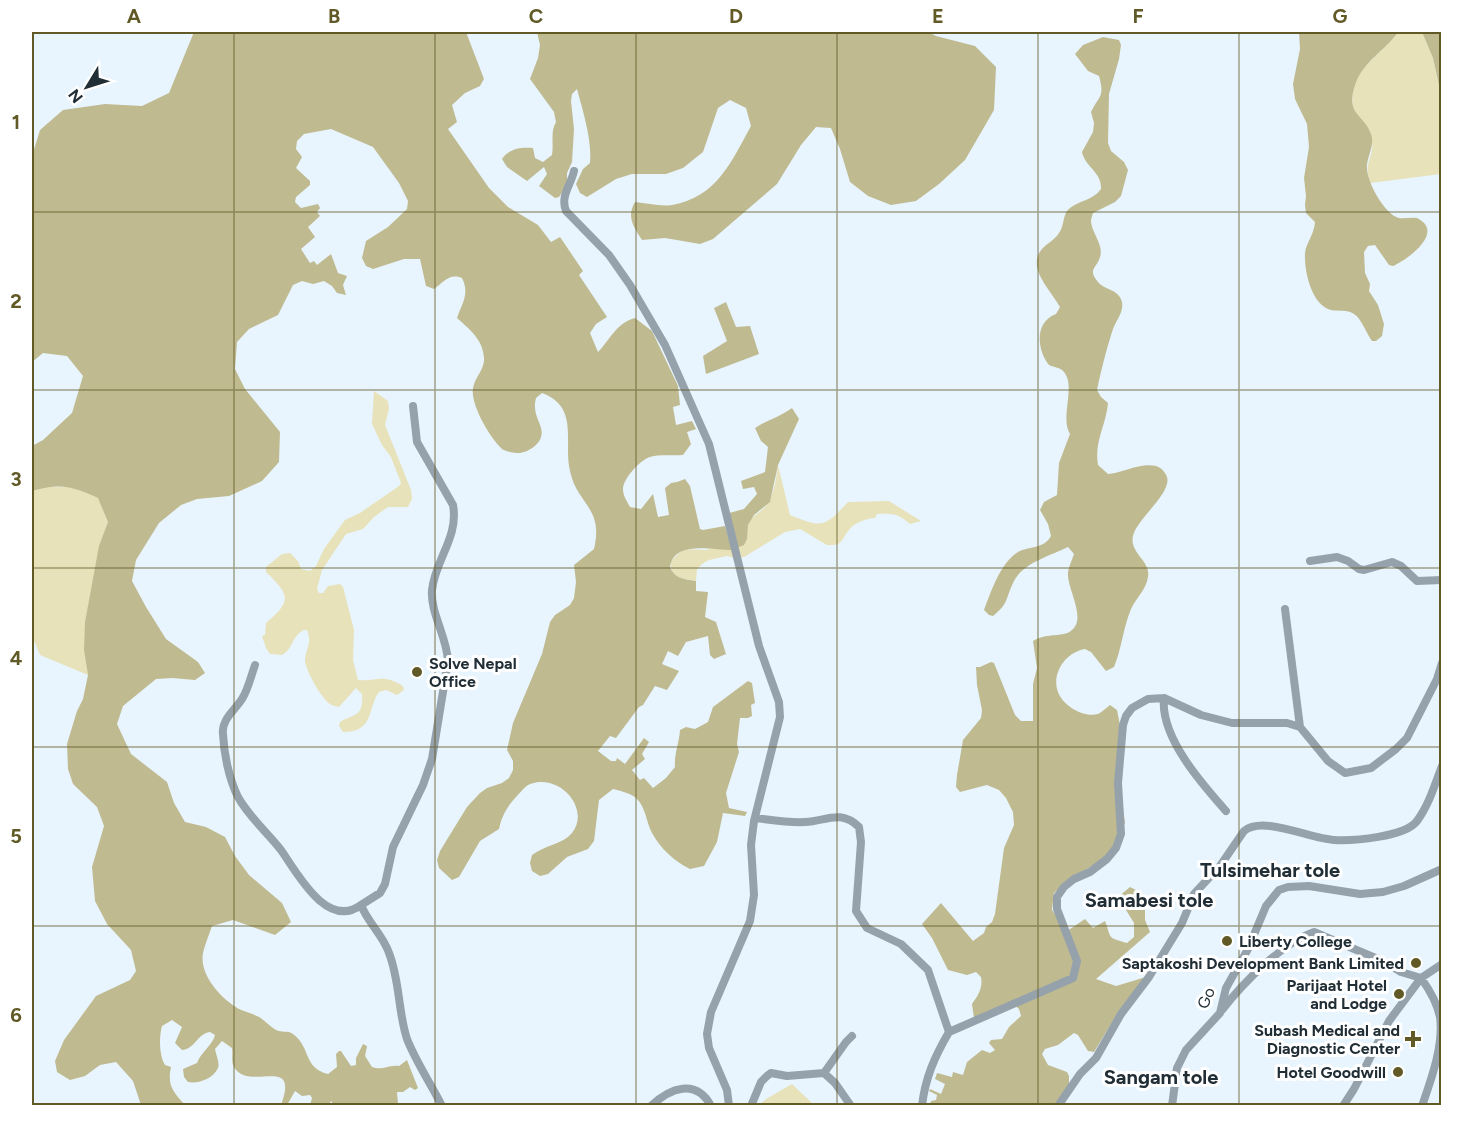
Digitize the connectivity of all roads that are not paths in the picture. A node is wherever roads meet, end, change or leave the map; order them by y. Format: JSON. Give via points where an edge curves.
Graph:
{"nodes":[{"id":1,"x":574,"y":171,"type":"dead end"},
{"id":2,"x":413,"y":406,"type":"dead end"},
{"id":3,"x":1310,"y":561,"type":"dead end"},
{"id":4,"x":1442,"y":580,"type":"edge"},
{"id":5,"x":1285,"y":609,"type":"dead end"},
{"id":6,"x":1442,"y":663,"type":"edge"},
{"id":7,"x":255,"y":665,"type":"dead end"},
{"id":8,"x":1164,"y":698,"type":"junction"},
{"id":9,"x":1300,"y":728,"type":"junction"},
{"id":10,"x":1442,"y":766,"type":"edge"},
{"id":11,"x":1226,"y":811,"type":"dead end"},
{"id":12,"x":756,"y":818,"type":"junction"},
{"id":13,"x":1442,"y":869,"type":"edge"},
{"id":14,"x":361,"y":905,"type":"junction"},
{"id":15,"x":1442,"y":964,"type":"edge"},
{"id":16,"x":1421,"y":978,"type":"junction"},
{"id":17,"x":1220,"y":1013,"type":"junction"},
{"id":18,"x":949,"y":1032,"type":"junction"},
{"id":19,"x":852,"y":1036,"type":"dead end"},
{"id":20,"x":824,"y":1073,"type":"junction"},
{"id":21,"x":729,"y":1105,"type":"edge"},
{"id":22,"x":442,"y":1106,"type":"edge"},
{"id":23,"x":651,"y":1106,"type":"edge"},
{"id":24,"x":711,"y":1106,"type":"edge"},
{"id":25,"x":751,"y":1106,"type":"edge"},
{"id":26,"x":851,"y":1106,"type":"edge"},
{"id":27,"x":921,"y":1106,"type":"edge"},
{"id":28,"x":1058,"y":1106,"type":"edge"},
{"id":29,"x":1172,"y":1106,"type":"edge"},
{"id":30,"x":1342,"y":1106,"type":"edge"},
{"id":31,"x":1422,"y":1106,"type":"edge"}],
"edges":[{"from":1,"to":12,"type":"street","via":[[564,195],[566,211],[609,255],[630,285],[665,345],[710,444],[759,646],[779,702],[780,717]]},
{"from":2,"to":14,"type":"street","via":[[417,442],[455,515],[432,590],[448,661],[432,759],[423,785],[393,847],[385,884],[380,893]]},
{"from":3,"to":4,"type":"street","via":[[1337,557],[1364,570],[1392,562],[1417,581]]},
{"from":5,"to":9,"type":"street"},
{"from":6,"to":9,"type":"street","via":[[1407,738],[1371,768],[1345,773],[1328,761]]},
{"from":7,"to":14,"type":"street","via":[[243,698],[222,732],[238,796],[317,898],[343,913]]},
{"from":8,"to":9,"type":"street","via":[[1201,715],[1232,723],[1287,723]]},
{"from":8,"to":11,"type":"street","via":[[1163,709],[1181,754]]},
{"from":8,"to":18,"type":"street","via":[[1148,699],[1132,708],[1123,725],[1118,783],[1121,834],[1116,848],[1107,859],[1064,887],[1057,897],[1057,909],[1077,961],[1073,978]]},
{"from":10,"to":28,"type":"street","via":[[1416,823],[1392,835],[1333,840],[1262,825],[1244,831],[1194,894],[1149,977],[1121,1014],[1096,1058]]},
{"from":12,"to":18,"type":"street","via":[[804,822],[841,816],[859,827],[856,911],[867,928],[901,944],[928,970]]},
{"from":12,"to":21,"type":"street","via":[[751,845],[754,895],[750,921],[711,1012],[706,1034]]},
{"from":13,"to":17,"type":"street","name":"Go","via":[[1383,892],[1360,894],[1309,886],[1279,890],[1266,906],[1226,988]]},
{"from":14,"to":22,"type":"street","via":[[389,952],[408,1040]]},
{"from":15,"to":16,"type":"street"},
{"from":16,"to":17,"type":"street","via":[[1314,932],[1281,951]]},
{"from":16,"to":30,"type":"street","via":[[1389,1021]]},
{"from":16,"to":31,"type":"street","via":[[1440,1016],[1438,1049]]},
{"from":17,"to":29,"type":"street","name":"Go","via":[[1186,1050],[1177,1068]]},
{"from":18,"to":27,"type":"street","via":[[935,1055]]},
{"from":19,"to":20,"type":"street"},
{"from":20,"to":25,"type":"street","via":[[771,1073],[761,1082]]},
{"from":20,"to":26,"type":"street"},
{"from":23,"to":24,"type":"street","via":[[664,1094],[686,1089],[699,1092]]}]}
